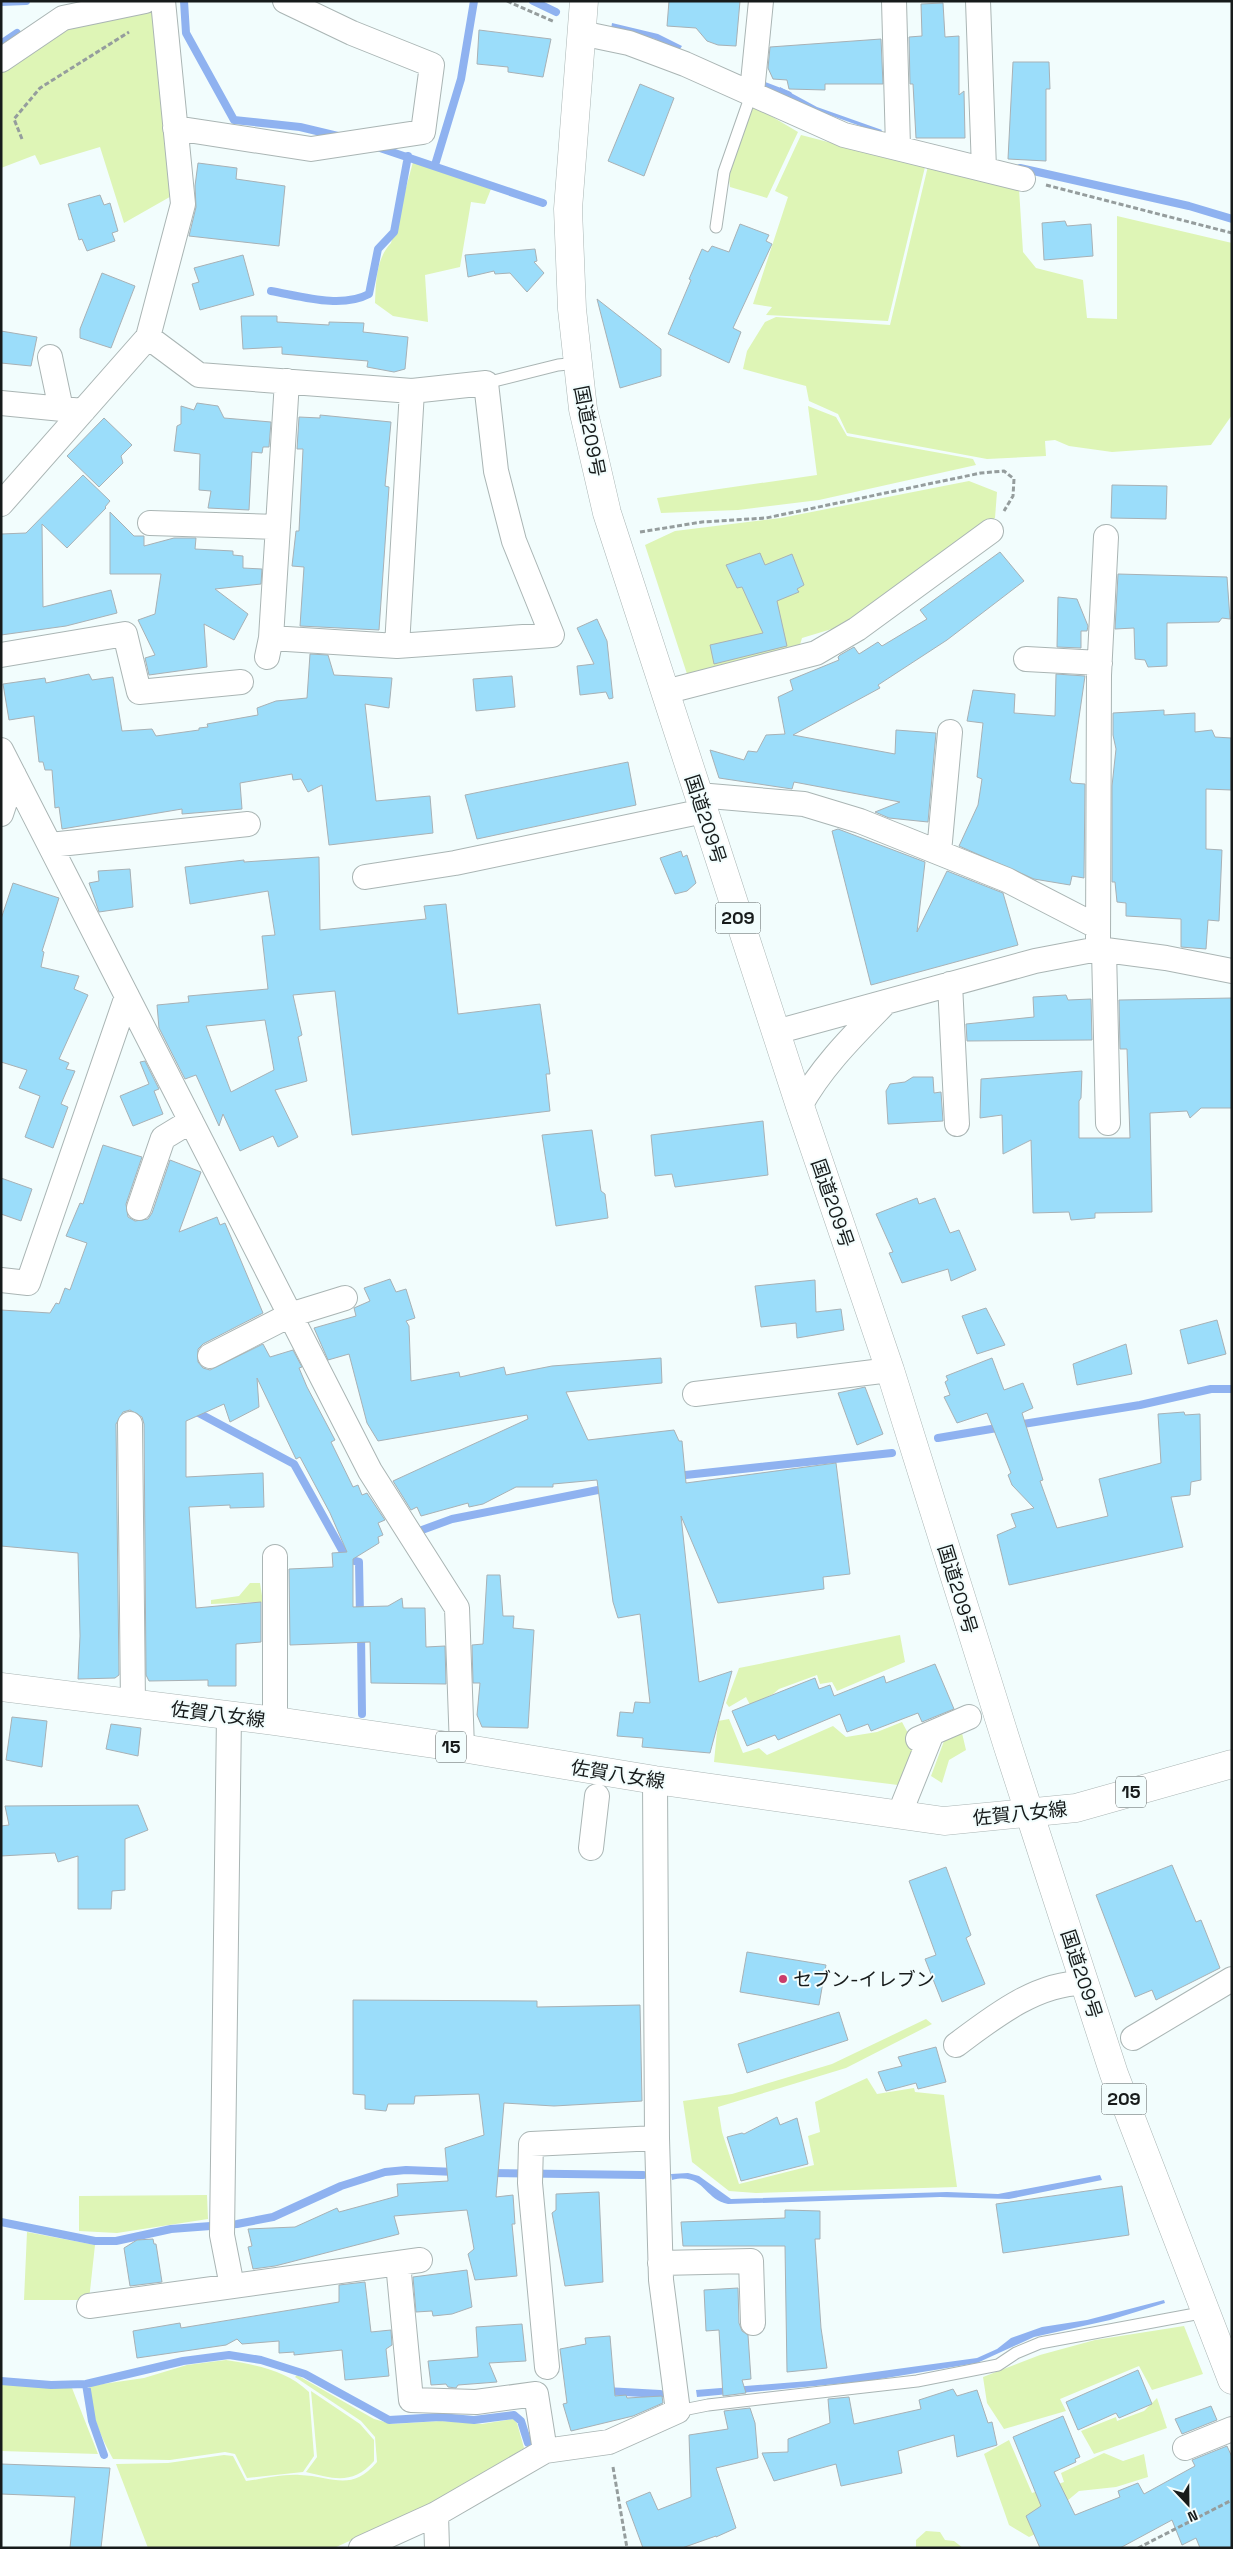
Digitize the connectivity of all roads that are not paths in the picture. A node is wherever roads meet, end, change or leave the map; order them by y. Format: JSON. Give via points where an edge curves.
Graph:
{"nodes":[{"id":1,"x":285,"y":1,"type":"edge"},
{"id":2,"x":584,"y":1,"type":"edge"},
{"id":3,"x":761,"y":1,"type":"edge"},
{"id":4,"x":894,"y":1,"type":"edge"},
{"id":5,"x":978,"y":1,"type":"edge"},
{"id":6,"x":157,"y":4,"type":"edge"},
{"id":7,"x":581,"y":33,"type":"junction"},
{"id":8,"x":1,"y":60,"type":"edge"},
{"id":9,"x":752,"y":92,"type":"junction"},
{"id":10,"x":175,"y":128,"type":"junction"},
{"id":11,"x":898,"y":147,"type":"junction"},
{"id":12,"x":984,"y":169,"type":"junction"},
{"id":13,"x":1023,"y":179,"type":"road end"},
{"id":14,"x":716,"y":227,"type":"dead end"},
{"id":15,"x":148,"y":337,"type":"junction"},
{"id":16,"x":50,"y":356,"type":"dead end"},
{"id":17,"x":578,"y":363,"type":"junction"},
{"id":18,"x":287,"y":381,"type":"junction"},
{"id":19,"x":486,"y":384,"type":"junction"},
{"id":20,"x":412,"y":390,"type":"junction"},
{"id":21,"x":1,"y":403,"type":"edge"},
{"id":22,"x":72,"y":410,"type":"junction"},
{"id":23,"x":1,"y":504,"type":"edge"},
{"id":24,"x":150,"y":522,"type":"dead end"},
{"id":25,"x":278,"y":527,"type":"junction"},
{"id":26,"x":991,"y":531,"type":"road end"},
{"id":27,"x":1106,"y":537,"type":"dead end"},
{"id":28,"x":397,"y":646,"type":"junction"},
{"id":29,"x":1,"y":656,"type":"edge"},
{"id":30,"x":1026,"y":659,"type":"dead end"},
{"id":31,"x":1100,"y":663,"type":"junction"},
{"id":32,"x":241,"y":682,"type":"dead end"},
{"id":33,"x":665,"y":692,"type":"junction"},
{"id":34,"x":950,"y":732,"type":"dead end"},
{"id":35,"x":1,"y":750,"type":"edge"},
{"id":36,"x":14,"y":775,"type":"junction"},
{"id":37,"x":701,"y":803,"type":"junction"},
{"id":38,"x":1,"y":814,"type":"edge"},
{"id":39,"x":248,"y":824,"type":"dead end"},
{"id":40,"x":50,"y":845,"type":"junction"},
{"id":41,"x":940,"y":852,"type":"junction"},
{"id":42,"x":365,"y":876,"type":"dead end"},
{"id":43,"x":1100,"y":942,"type":"junction"},
{"id":44,"x":1232,"y":971,"type":"edge"},
{"id":45,"x":950,"y":984,"type":"junction"},
{"id":46,"x":127,"y":996,"type":"junction"},
{"id":47,"x":887,"y":1001,"type":"junction"},
{"id":48,"x":776,"y":1032,"type":"junction"},
{"id":49,"x":800,"y":1106,"type":"junction"},
{"id":50,"x":191,"y":1121,"type":"junction"},
{"id":51,"x":1108,"y":1123,"type":"dead end"},
{"id":52,"x":957,"y":1124,"type":"dead end"},
{"id":53,"x":139,"y":1208,"type":"dead end"},
{"id":54,"x":1,"y":1280,"type":"edge"},
{"id":55,"x":344,"y":1298,"type":"dead end"},
{"id":56,"x":290,"y":1315,"type":"junction"},
{"id":57,"x":210,"y":1356,"type":"dead end"},
{"id":58,"x":890,"y":1370,"type":"junction"},
{"id":59,"x":695,"y":1394,"type":"dead end"},
{"id":60,"x":130,"y":1424,"type":"dead end"},
{"id":61,"x":275,"y":1557,"type":"dead end"},
{"id":62,"x":1,"y":1687,"type":"edge"},
{"id":63,"x":133,"y":1704,"type":"junction"},
{"id":64,"x":229,"y":1715,"type":"junction"},
{"id":65,"x":969,"y":1717,"type":"dead end"},
{"id":66,"x":275,"y":1721,"type":"junction"},
{"id":67,"x":462,"y":1748,"type":"junction"},
{"id":68,"x":1232,"y":1764,"type":"edge"},
{"id":69,"x":655,"y":1780,"type":"junction"},
{"id":70,"x":597,"y":1796,"type":"dead end"},
{"id":71,"x":1029,"y":1813,"type":"junction"},
{"id":72,"x":899,"y":1815,"type":"junction"},
{"id":73,"x":591,"y":1848,"type":"dead end"},
{"id":74,"x":1232,"y":1979,"type":"edge"},
{"id":75,"x":1084,"y":1983,"type":"junction"},
{"id":76,"x":1133,"y":2038,"type":"dead end"},
{"id":77,"x":956,"y":2045,"type":"dead end"},
{"id":78,"x":657,"y":2138,"type":"junction"},
{"id":79,"x":660,"y":2263,"type":"junction"},
{"id":80,"x":232,"y":2286,"type":"junction"},
{"id":81,"x":89,"y":2306,"type":"dead end"},
{"id":82,"x":1206,"y":2312,"type":"junction"},
{"id":83,"x":753,"y":2324,"type":"dead end"},
{"id":84,"x":547,"y":2367,"type":"dead end"},
{"id":85,"x":1232,"y":2380,"type":"edge"},
{"id":86,"x":678,"y":2412,"type":"junction"},
{"id":87,"x":1232,"y":2429,"type":"edge"},
{"id":88,"x":1186,"y":2448,"type":"dead end"},
{"id":89,"x":546,"y":2450,"type":"junction"},
{"id":90,"x":436,"y":2514,"type":"junction"},
{"id":91,"x":361,"y":2548,"type":"edge"},
{"id":92,"x":437,"y":2548,"type":"edge"}],
"edges":[{"from":1,"to":10,"type":"street","via":[[352,33],[432,65],[423,132],[311,149]]},
{"from":2,"to":7,"type":"main road","name":"国道209号","number":"209"},
{"from":3,"to":9,"type":"street"},
{"from":4,"to":11,"type":"street"},
{"from":5,"to":12,"type":"street"},
{"from":6,"to":8,"type":"street","via":[[63,18]]},
{"from":6,"to":10,"type":"street"},
{"from":7,"to":9,"type":"street","via":[[629,43]]},
{"from":7,"to":17,"type":"main road","name":"国道209号","number":"209","via":[[568,209]]},
{"from":9,"to":11,"type":"street","via":[[844,135]]},
{"from":9,"to":14,"type":"lane","via":[[724,172]]},
{"from":10,"to":15,"type":"street","via":[[183,204]]},
{"from":11,"to":12,"type":"street"},
{"from":12,"to":13,"type":"street"},
{"from":15,"to":18,"type":"street","via":[[199,375]]},
{"from":15,"to":22,"type":"street"},
{"from":16,"to":22,"type":"street"},
{"from":17,"to":19,"type":"lane","via":[[558,365]]},
{"from":17,"to":33,"type":"main road","name":"国道209号","number":"209","via":[[583,409],[607,513]]},
{"from":18,"to":20,"type":"street"},
{"from":18,"to":25,"type":"street"},
{"from":19,"to":20,"type":"street"},
{"from":19,"to":28,"type":"street","via":[[496,472],[514,542],[552,635]]},
{"from":20,"to":28,"type":"street"},
{"from":21,"to":22,"type":"street"},
{"from":22,"to":23,"type":"street"},
{"from":24,"to":25,"type":"street"},
{"from":25,"to":28,"type":"street","via":[[269,648]]},
{"from":26,"to":33,"type":"street","via":[[857,629],[816,653]]},
{"from":27,"to":31,"type":"street"},
{"from":29,"to":32,"type":"street","via":[[125,634],[138,692]]},
{"from":30,"to":31,"type":"street"},
{"from":31,"to":43,"type":"street"},
{"from":33,"to":37,"type":"main road","name":"国道209号","number":"209"},
{"from":34,"to":41,"type":"street"},
{"from":35,"to":36,"type":"street"},
{"from":36,"to":38,"type":"street"},
{"from":36,"to":40,"type":"street"},
{"from":37,"to":41,"type":"street","via":[[804,804],[860,820]]},
{"from":37,"to":42,"type":"street","via":[[455,863]]},
{"from":37,"to":48,"type":"main road","name":"国道209号","number":"209"},
{"from":39,"to":40,"type":"street"},
{"from":40,"to":46,"type":"street"},
{"from":41,"to":43,"type":"street","via":[[1008,880]]},
{"from":43,"to":44,"type":"street"},
{"from":43,"to":45,"type":"street"},
{"from":43,"to":51,"type":"street"},
{"from":45,"to":47,"type":"street"},
{"from":45,"to":52,"type":"street"},
{"from":46,"to":50,"type":"street"},
{"from":46,"to":54,"type":"street","via":[[28,1283]]},
{"from":47,"to":48,"type":"street"},
{"from":47,"to":49,"type":"street","via":[[835,1054]]},
{"from":48,"to":49,"type":"main road","name":"国道209号","number":"209"},
{"from":49,"to":58,"type":"main road","name":"国道209号","number":"209"},
{"from":50,"to":53,"type":"street","via":[[163,1138]]},
{"from":50,"to":56,"type":"street"},
{"from":55,"to":56,"type":"street"},
{"from":56,"to":57,"type":"street"},
{"from":56,"to":67,"type":"street","via":[[370,1471],[456,1608]]},
{"from":58,"to":59,"type":"street"},
{"from":58,"to":71,"type":"main road","name":"国道209号","number":"209"},
{"from":60,"to":63,"type":"street"},
{"from":61,"to":66,"type":"street"},
{"from":62,"to":63,"type":"main road","name":"佐賀八女線","number":"15"},
{"from":63,"to":64,"type":"main road","name":"佐賀八女線","number":"15"},
{"from":64,"to":66,"type":"main road","name":"佐賀八女線","number":"15"},
{"from":64,"to":80,"type":"street","via":[[222,2235]]},
{"from":65,"to":72,"type":"street","via":[[925,1736]]},
{"from":66,"to":67,"type":"main road","name":"佐賀八女線","number":"15"},
{"from":67,"to":69,"type":"main road","name":"佐賀八女線","number":"15"},
{"from":68,"to":71,"type":"main road","name":"佐賀八女線","number":"15","via":[[1082,1806]]},
{"from":69,"to":72,"type":"main road","name":"佐賀八女線","number":"15"},
{"from":69,"to":78,"type":"street"},
{"from":70,"to":73,"type":"street"},
{"from":71,"to":72,"type":"main road","name":"佐賀八女線","number":"15","via":[[944,1821]]},
{"from":71,"to":75,"type":"main road","name":"国道209号","number":"209"},
{"from":74,"to":76,"type":"street"},
{"from":75,"to":77,"type":"street","via":[[1059,1986],[1007,2007]]},
{"from":75,"to":82,"type":"main road","name":"国道209号","number":"209","via":[[1114,2074]]},
{"from":78,"to":79,"type":"street"},
{"from":78,"to":84,"type":"street","via":[[531,2144],[530,2183]]},
{"from":79,"to":83,"type":"street","via":[[751,2261]]},
{"from":79,"to":86,"type":"street"},
{"from":80,"to":81,"type":"street"},
{"from":80,"to":89,"type":"street","via":[[409,2262],[411,2400],[476,2402],[536,2394]]},
{"from":82,"to":85,"type":"main road","name":"国道209号","number":"209"},
{"from":82,"to":86,"type":"lane","via":[[1040,2343],[998,2365],[917,2381],[708,2405]]},
{"from":86,"to":89,"type":"street","via":[[609,2442]]},
{"from":87,"to":88,"type":"street"},
{"from":89,"to":90,"type":"street"},
{"from":90,"to":91,"type":"street"},
{"from":90,"to":92,"type":"street"}]}
